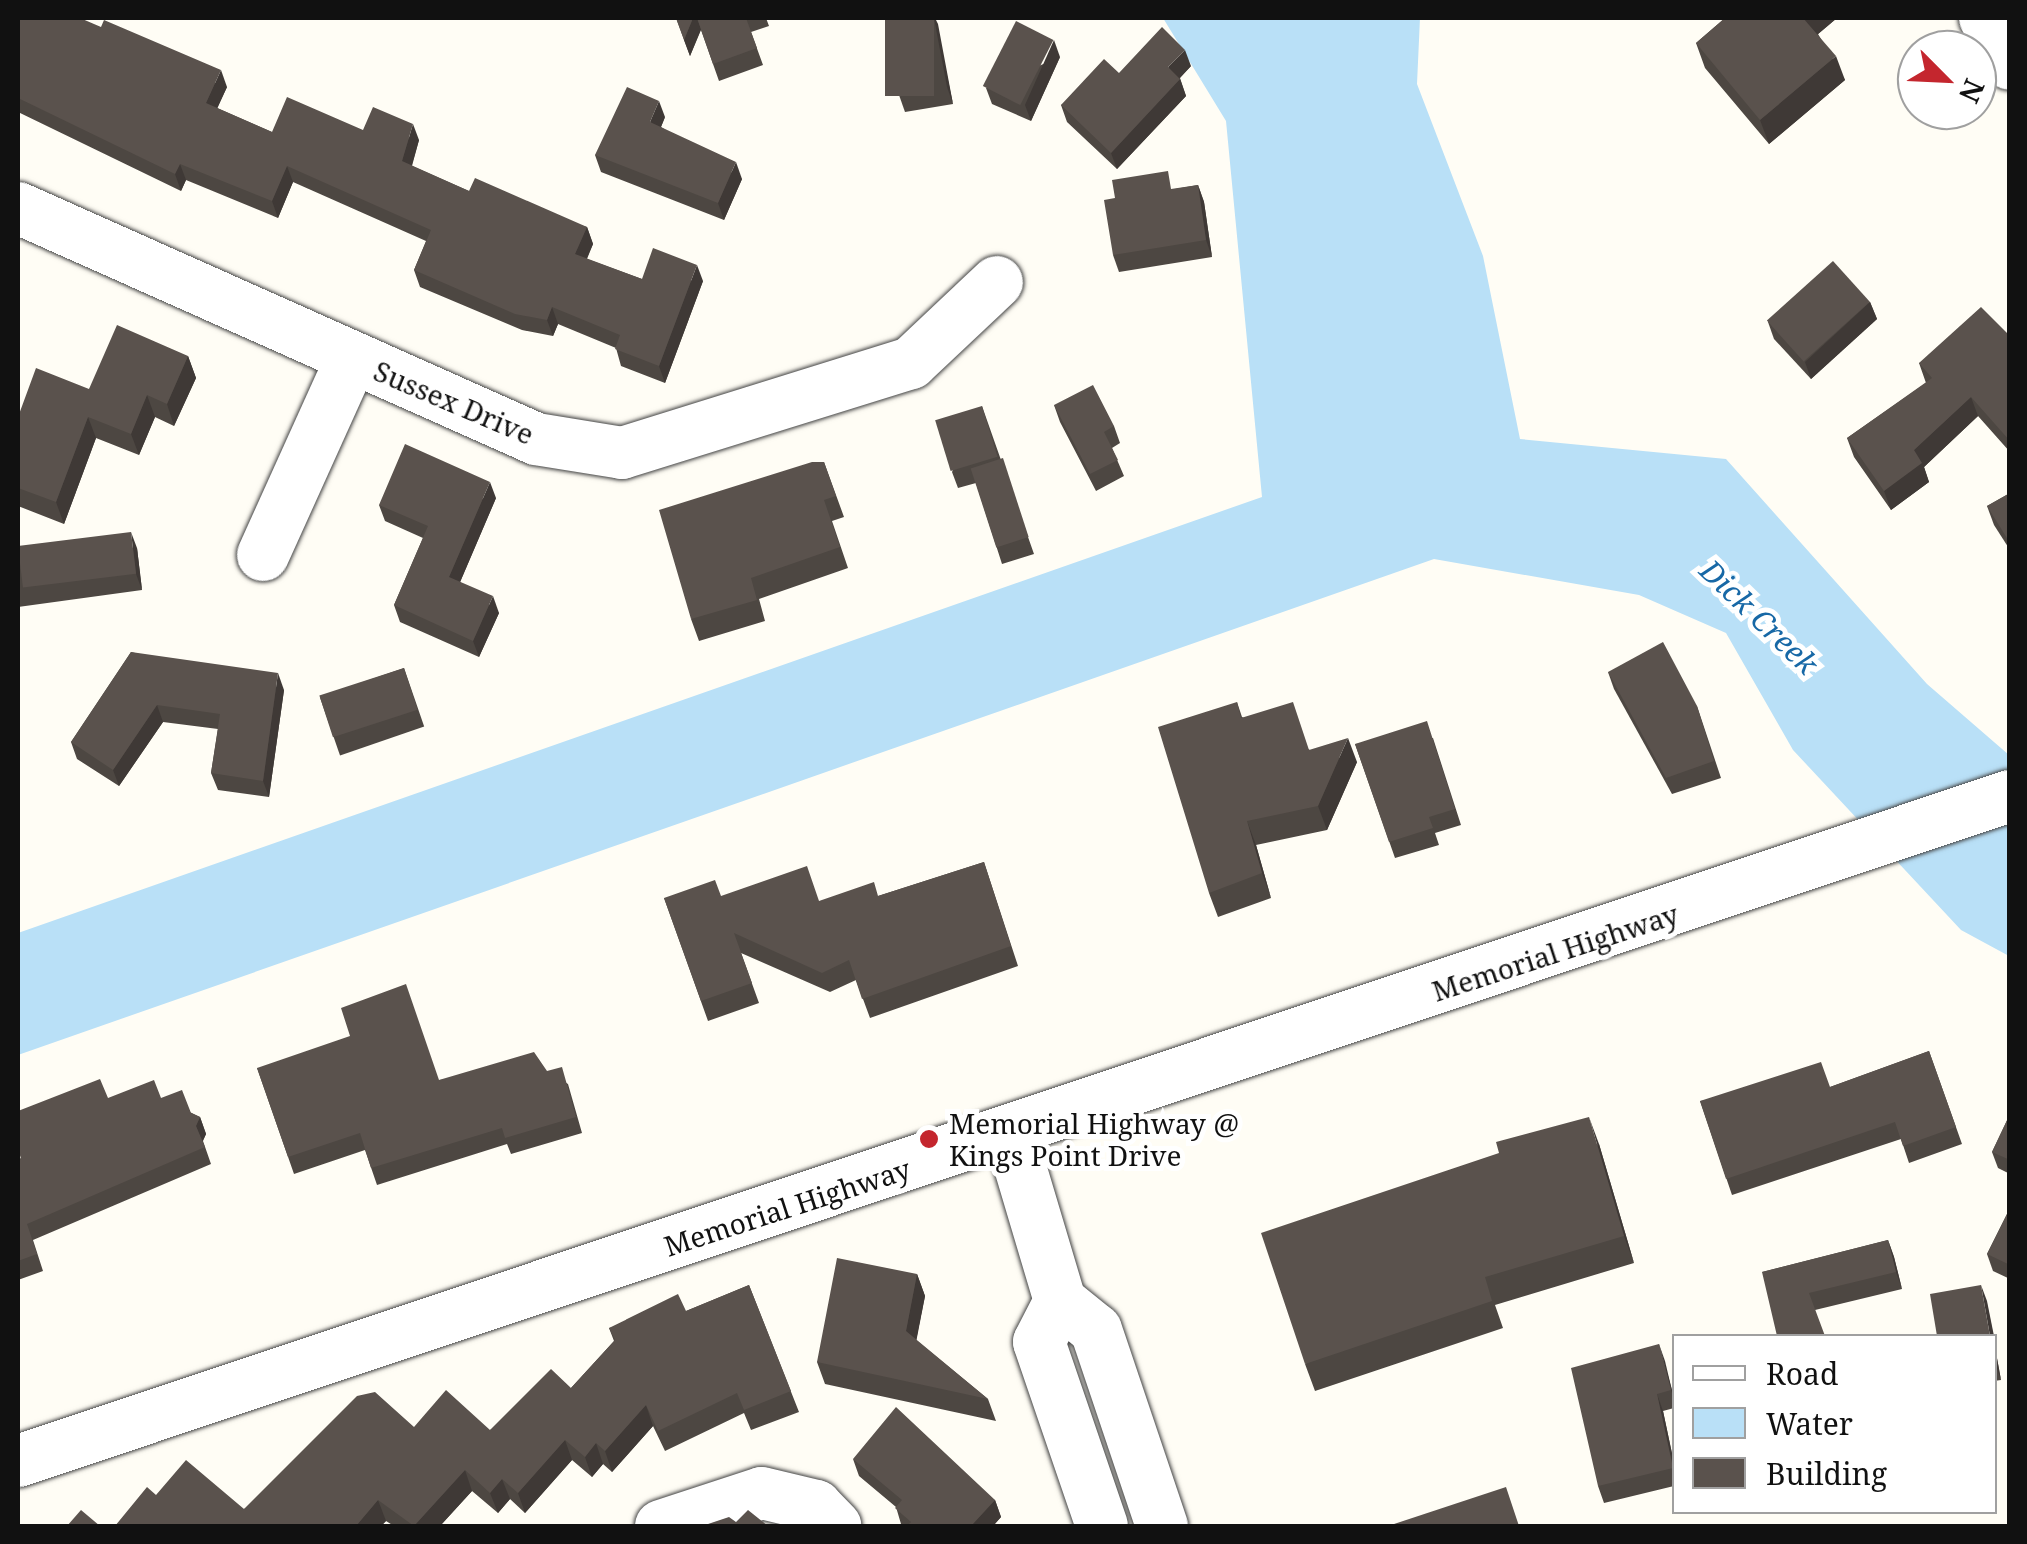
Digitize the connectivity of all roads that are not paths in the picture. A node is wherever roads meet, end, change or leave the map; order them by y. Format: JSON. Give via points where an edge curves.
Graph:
{"nodes":[{"id":1,"x":1984,"y":18,"type":"edge"},
{"id":2,"x":2010,"y":64,"type":"edge"},
{"id":3,"x":18,"y":208,"type":"edge"},
{"id":4,"x":997,"y":282,"type":"dead end"},
{"id":5,"x":352,"y":358,"type":"junction"},
{"id":6,"x":262,"y":555,"type":"dead end"},
{"id":7,"x":2010,"y":796,"type":"edge"},
{"id":8,"x":1010,"y":1133,"type":"junction"},
{"id":9,"x":1060,"y":1301,"type":"junction"},
{"id":10,"x":18,"y":1461,"type":"edge"},
{"id":11,"x":661,"y":1526,"type":"edge"},
{"id":12,"x":836,"y":1526,"type":"edge"},
{"id":13,"x":1102,"y":1526,"type":"edge"},
{"id":14,"x":1162,"y":1526,"type":"edge"}],
"edges":[{"from":1,"to":2,"type":"street"},
{"from":3,"to":5,"type":"street","name":"Sussex Drive"},
{"from":4,"to":5,"type":"street","name":"Sussex Drive","via":[[911,364],[622,454],[536,439]]},
{"from":5,"to":6,"type":"street"},
{"from":7,"to":8,"type":"street","name":"Memorial Highway"},
{"from":8,"to":9,"type":"street"},
{"from":8,"to":10,"type":"street","name":"Memorial Highway"},
{"from":9,"to":13,"type":"street","via":[[1039,1342]]},
{"from":9,"to":14,"type":"street","via":[[1096,1330]]},
{"from":11,"to":12,"type":"street","via":[[762,1493],[816,1506]]}]}
